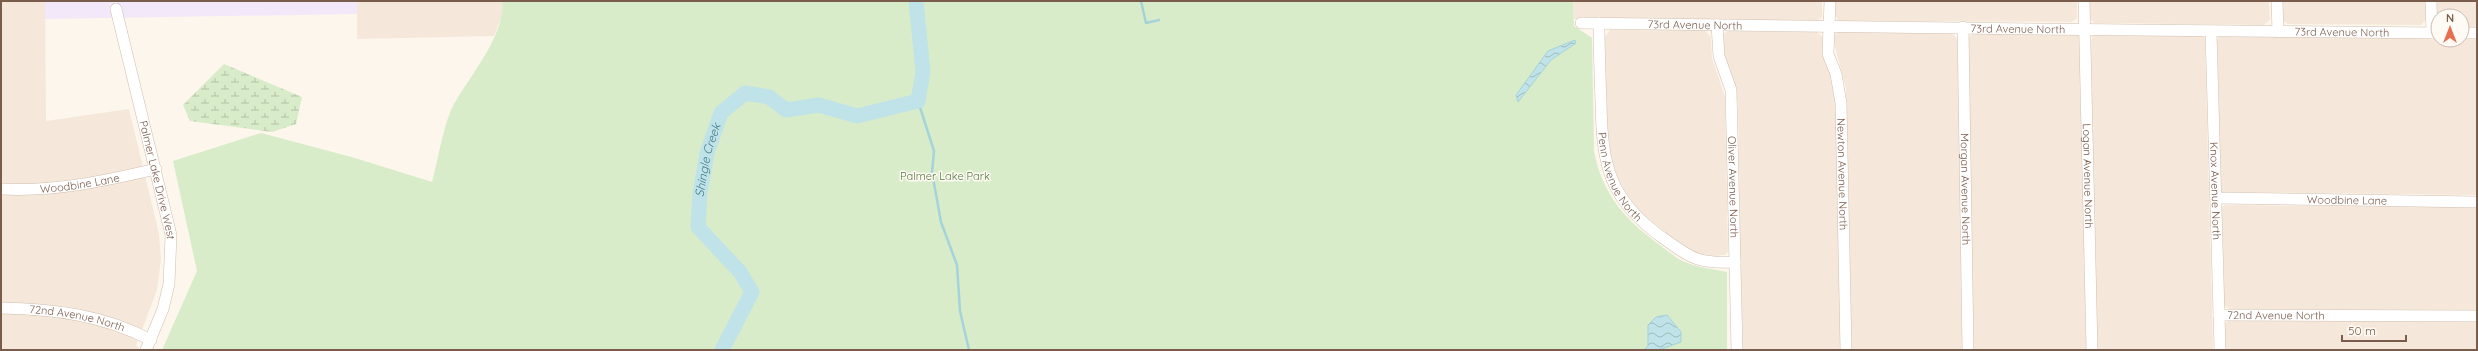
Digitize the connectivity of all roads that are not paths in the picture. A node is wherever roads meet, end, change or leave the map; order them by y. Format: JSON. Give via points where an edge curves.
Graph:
{"nodes":[{"id":1,"x":1830,"y":1,"type":"edge"},
{"id":2,"x":2084,"y":1,"type":"edge"},
{"id":3,"x":2277,"y":1,"type":"edge"},
{"id":4,"x":116,"y":9,"type":"dead end"},
{"id":5,"x":1581,"y":23,"type":"dead end"},
{"id":6,"x":1599,"y":24,"type":"junction"},
{"id":7,"x":1717,"y":25,"type":"junction"},
{"id":8,"x":1963,"y":27,"type":"junction"},
{"id":9,"x":1831,"y":28,"type":"junction"},
{"id":10,"x":2084,"y":29,"type":"junction"},
{"id":11,"x":2211,"y":32,"type":"junction"},
{"id":12,"x":2278,"y":32,"type":"junction"},
{"id":13,"x":2430,"y":33,"type":"edge"},
{"id":14,"x":156,"y":169,"type":"junction"},
{"id":15,"x":1,"y":189,"type":"edge"},
{"id":16,"x":2217,"y":198,"type":"junction"},
{"id":17,"x":2477,"y":202,"type":"edge"},
{"id":18,"x":1735,"y":262,"type":"junction"},
{"id":19,"x":1,"y":308,"type":"edge"},
{"id":20,"x":2219,"y":315,"type":"junction"},
{"id":21,"x":2477,"y":316,"type":"edge"},
{"id":22,"x":148,"y":345,"type":"edge"},
{"id":23,"x":1737,"y":350,"type":"edge"},
{"id":24,"x":1846,"y":350,"type":"edge"},
{"id":25,"x":1968,"y":350,"type":"edge"},
{"id":26,"x":2092,"y":350,"type":"edge"},
{"id":27,"x":2220,"y":350,"type":"edge"}],
"edges":[{"from":1,"to":9,"type":"street","name":"Newton Avenue North"},
{"from":2,"to":10,"type":"street","name":"Logan Avenue North"},
{"from":3,"to":12,"type":"street"},
{"from":4,"to":14,"type":"street","name":"Palmer Lake Drive West"},
{"from":5,"to":6,"type":"street","name":"73rd Avenue North"},
{"from":6,"to":7,"type":"street","name":"73rd Avenue North"},
{"from":6,"to":18,"type":"street","name":"Penn Avenue North","via":[[1604,158],[1621,197],[1650,229],[1692,258],[1704,262]]},
{"from":7,"to":9,"type":"street","name":"73rd Avenue North"},
{"from":7,"to":18,"type":"street","name":"Oliver Avenue North","via":[[1719,56],[1731,90]]},
{"from":8,"to":9,"type":"street","name":"73rd Avenue North"},
{"from":8,"to":10,"type":"street","name":"73rd Avenue North"},
{"from":8,"to":25,"type":"street","name":"Morgan Avenue North"},
{"from":9,"to":24,"type":"street","name":"Newton Avenue North","via":[[1828,54],[1836,74],[1842,103]]},
{"from":10,"to":11,"type":"street","name":"73rd Avenue North"},
{"from":10,"to":26,"type":"street","name":"Logan Avenue North"},
{"from":11,"to":12,"type":"street","name":"73rd Avenue North"},
{"from":11,"to":16,"type":"street","name":"Knox Avenue North"},
{"from":12,"to":13,"type":"street","name":"73rd Avenue North"},
{"from":14,"to":15,"type":"street","name":"Woodbine Lane","via":[[81,186],[32,190]]},
{"from":14,"to":22,"type":"street","name":"Palmer Lake Drive West","via":[[171,235],[172,260],[170,284],[163,309]]},
{"from":16,"to":17,"type":"street","name":"Woodbine Lane"},
{"from":16,"to":20,"type":"street","name":"Knox Avenue North"},
{"from":18,"to":23,"type":"street","name":"Oliver Avenue North"},
{"from":19,"to":22,"type":"street","name":"72nd Avenue North","via":[[55,310],[84,315],[114,324]]},
{"from":20,"to":21,"type":"street","name":"72nd Avenue North"},
{"from":20,"to":27,"type":"street","name":"Knox Avenue North"}]}
